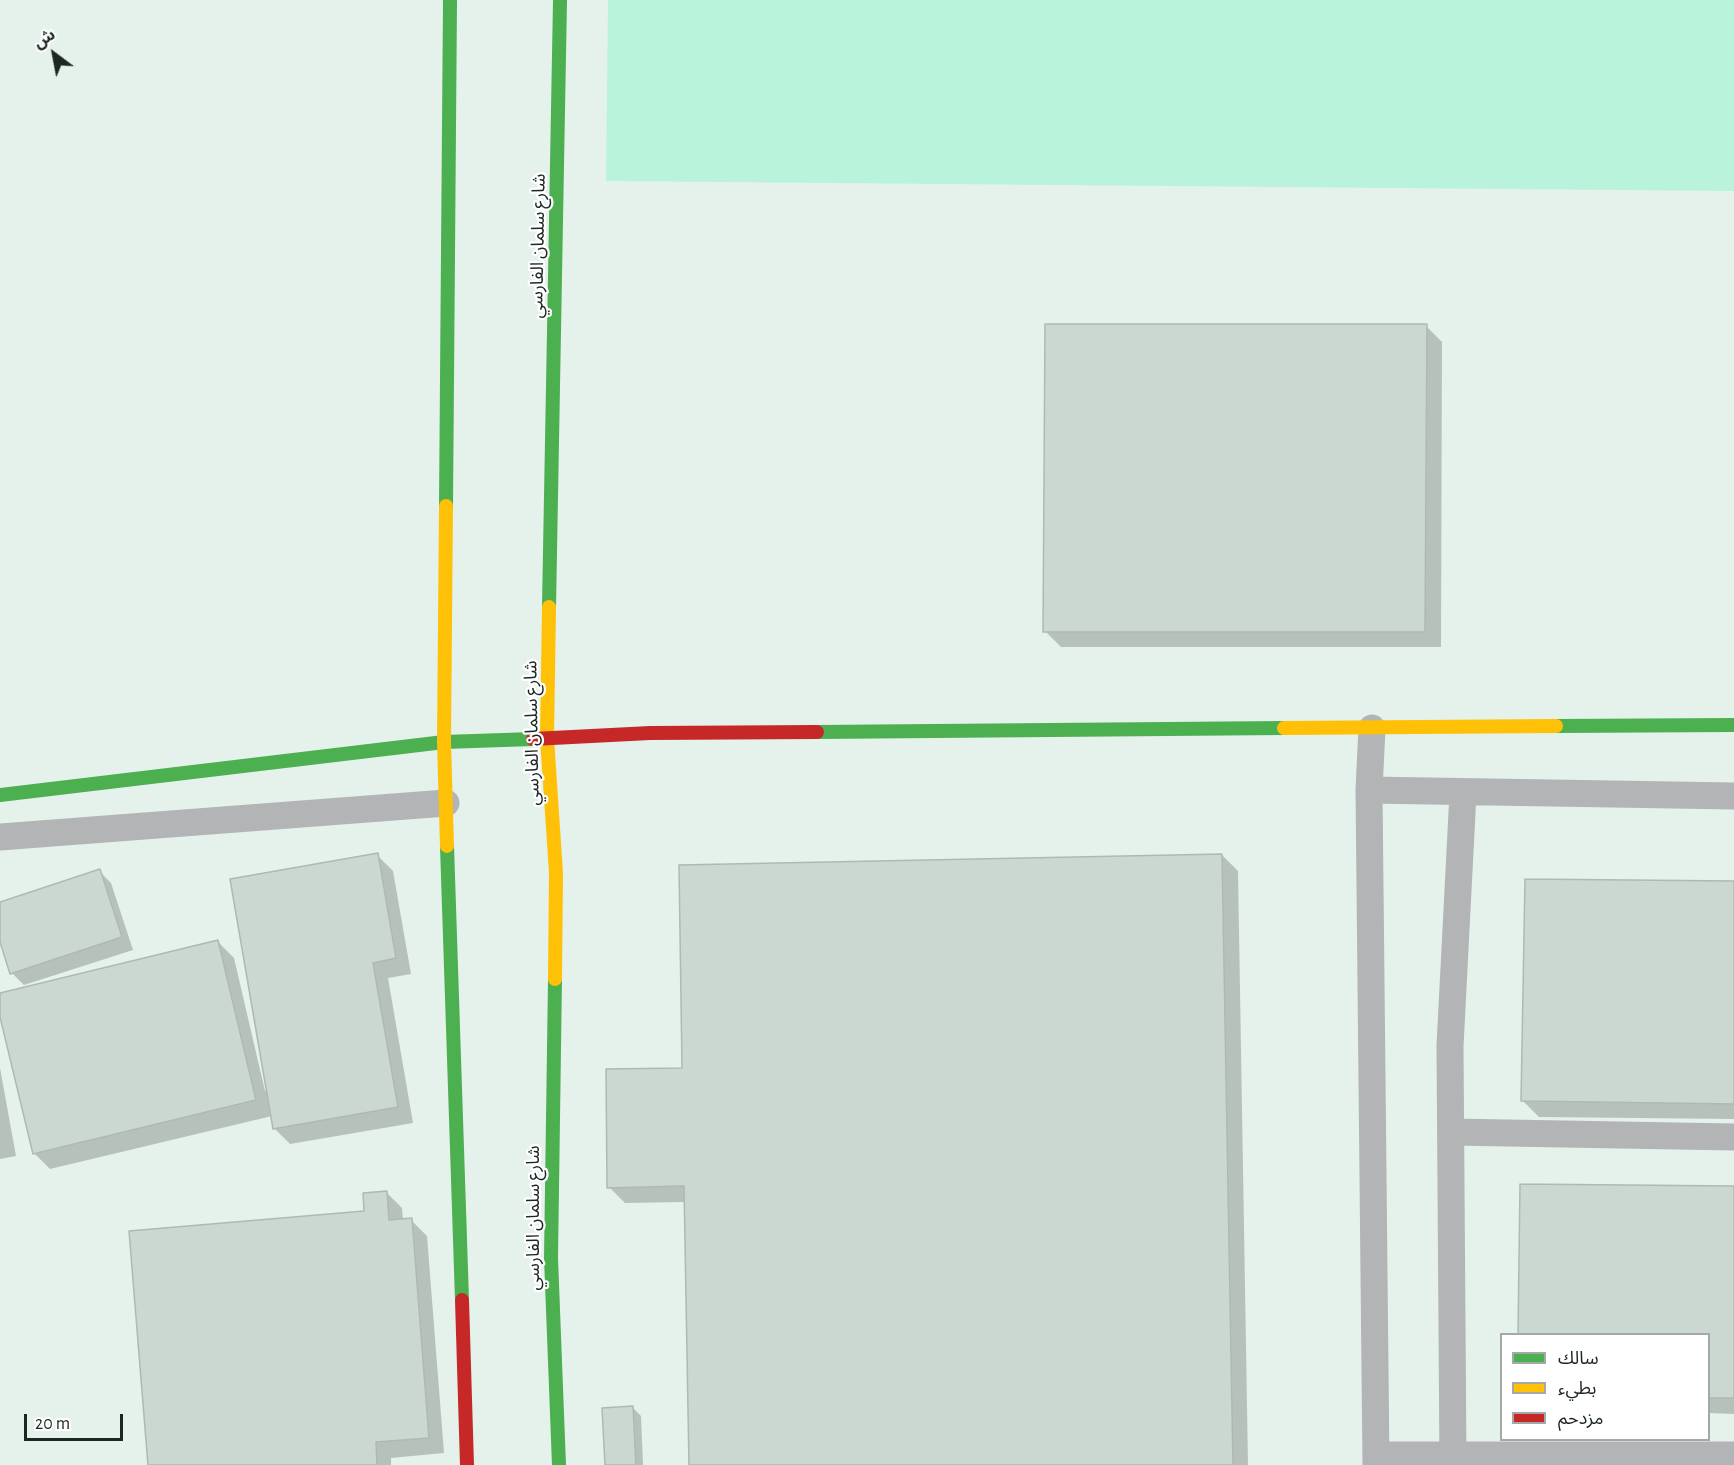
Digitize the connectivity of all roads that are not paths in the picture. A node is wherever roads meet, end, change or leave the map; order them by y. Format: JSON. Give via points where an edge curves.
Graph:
{"nodes":[{"id":1,"x":450,"y":0,"type":"edge"},
{"id":2,"x":560,"y":0,"type":"edge"},
{"id":3,"x":1734,"y":725,"type":"edge"},
{"id":4,"x":1372,"y":728,"type":"junction"},
{"id":5,"x":547,"y":738,"type":"junction"},
{"id":6,"x":444,"y":742,"type":"junction"},
{"id":7,"x":1369,"y":790,"type":"junction"},
{"id":8,"x":1463,"y":793,"type":"junction"},
{"id":9,"x":0,"y":795,"type":"edge"},
{"id":10,"x":1734,"y":796,"type":"edge"},
{"id":11,"x":446,"y":803,"type":"junction"},
{"id":12,"x":0,"y":837,"type":"edge"},
{"id":13,"x":1451,"y":1132,"type":"junction"},
{"id":14,"x":1734,"y":1137,"type":"edge"},
{"id":15,"x":1734,"y":1455,"type":"edge"},
{"id":16,"x":1376,"y":1460,"type":"edge"},
{"id":17,"x":1453,"y":1460,"type":"edge"},
{"id":18,"x":467,"y":1465,"type":"edge"},
{"id":19,"x":559,"y":1465,"type":"edge"}],
"edges":[{"from":1,"to":6,"type":"street"},
{"from":2,"to":5,"type":"street","name":"شارع سلمان الفارسي"},
{"from":3,"to":4,"type":"street"},
{"from":4,"to":5,"type":"street","via":[[673,733]]},
{"from":4,"to":7,"type":"street"},
{"from":5,"to":6,"type":"street"},
{"from":5,"to":19,"type":"street","name":"شارع سلمان الفارسي","via":[[556,873],[551,1258]]},
{"from":6,"to":9,"type":"street"},
{"from":6,"to":11,"type":"street"},
{"from":7,"to":8,"type":"street"},
{"from":7,"to":16,"type":"street"},
{"from":8,"to":10,"type":"street"},
{"from":8,"to":13,"type":"street","via":[[1450,1046]]},
{"from":11,"to":12,"type":"street"},
{"from":11,"to":18,"type":"street"},
{"from":13,"to":14,"type":"street"},
{"from":13,"to":17,"type":"street"},
{"from":15,"to":17,"type":"street"},
{"from":16,"to":17,"type":"street"}]}
